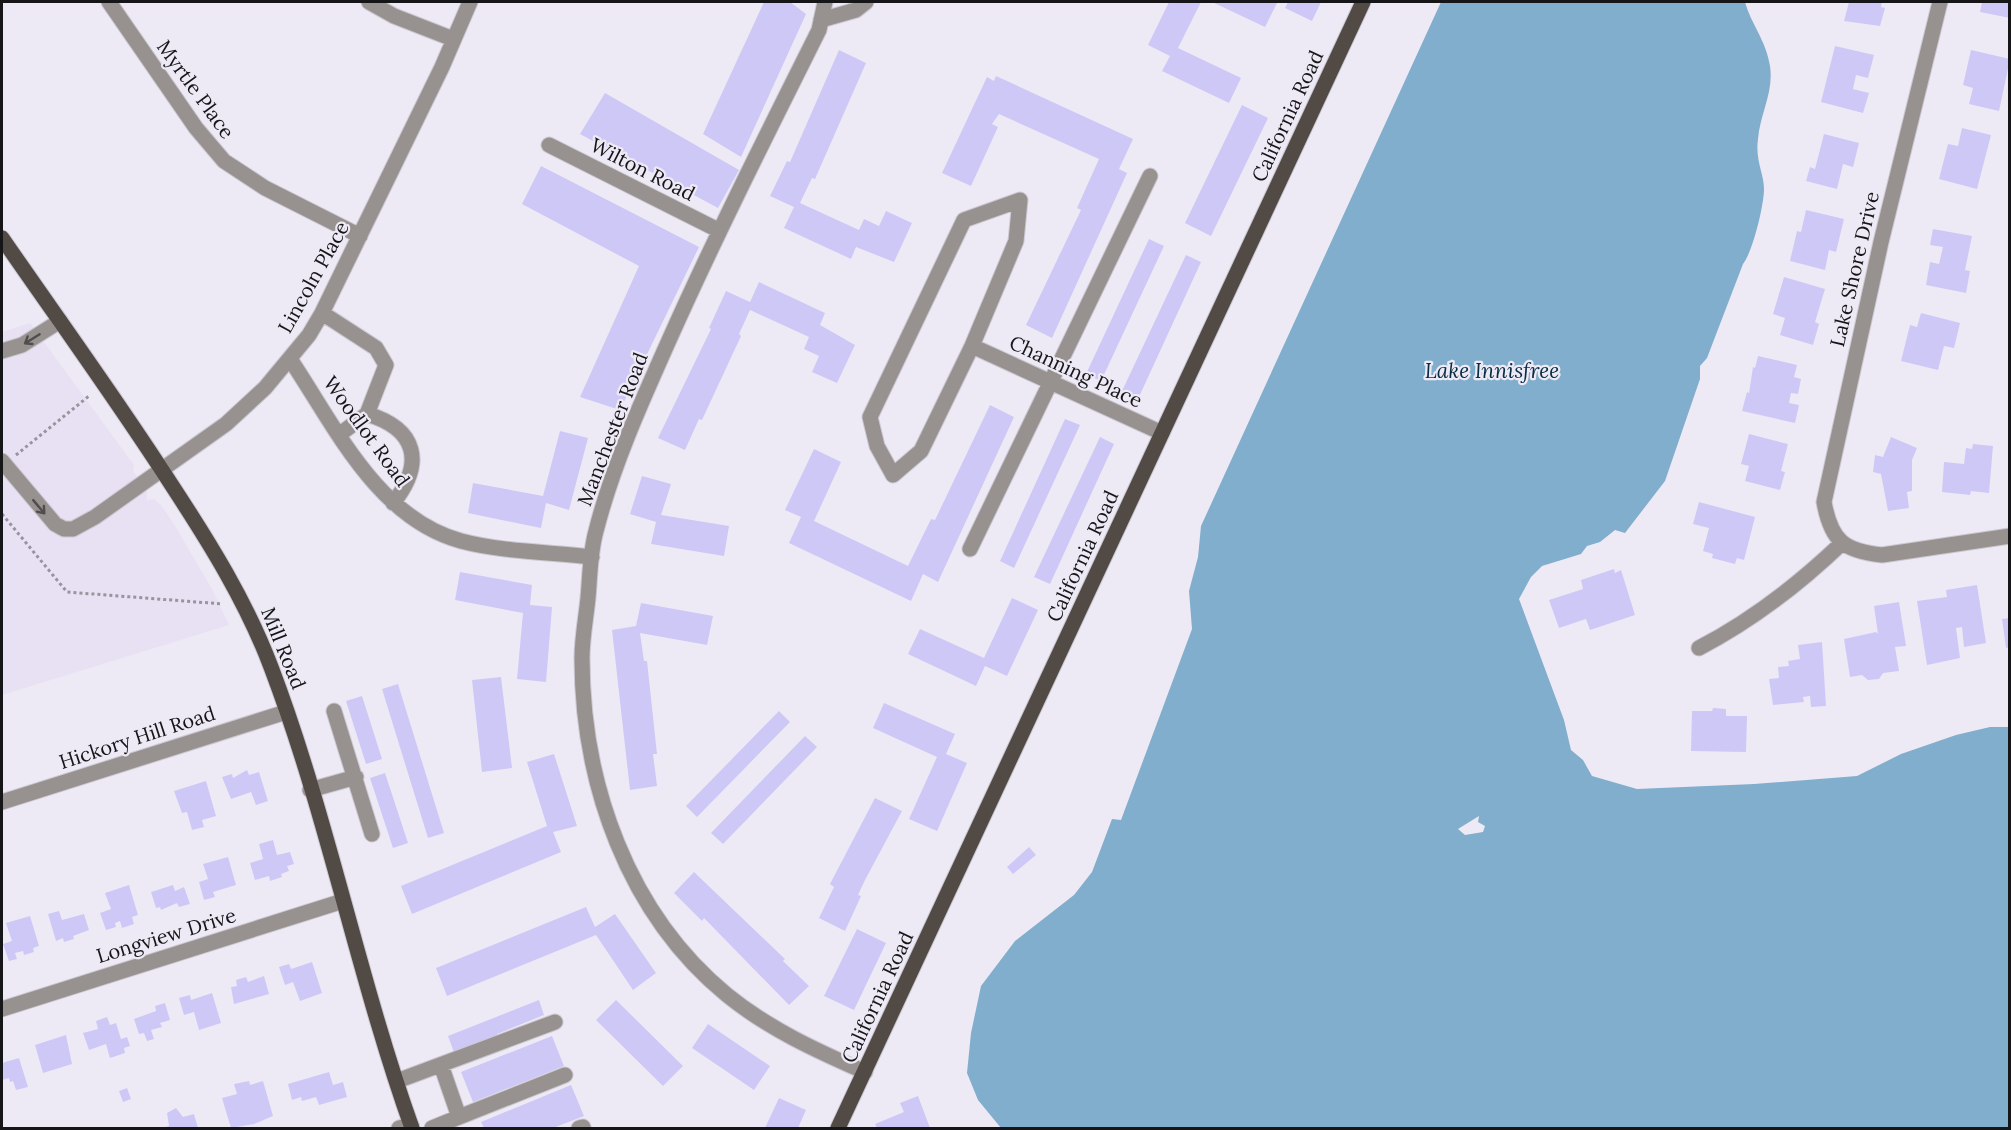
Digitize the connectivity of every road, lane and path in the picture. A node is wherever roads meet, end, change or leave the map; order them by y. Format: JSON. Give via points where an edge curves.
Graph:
{"nodes":[{"id":1,"x":109,"y":2,"type":"edge"},
{"id":2,"x":369,"y":2,"type":"edge"},
{"id":3,"x":470,"y":2,"type":"edge"},
{"id":4,"x":825,"y":2,"type":"edge"},
{"id":5,"x":866,"y":2,"type":"edge"},
{"id":6,"x":1363,"y":2,"type":"edge"},
{"id":7,"x":1940,"y":2,"type":"edge"},
{"id":8,"x":821,"y":20,"type":"junction"},
{"id":9,"x":453,"y":39,"type":"junction"},
{"id":10,"x":549,"y":145,"type":"dead end"},
{"id":11,"x":1150,"y":176,"type":"dead end"},
{"id":12,"x":718,"y":230,"type":"junction"},
{"id":13,"x":360,"y":236,"type":"junction"},
{"id":14,"x":2,"y":238,"type":"edge"},
{"id":15,"x":322,"y":313,"type":"junction"},
{"id":16,"x":60,"y":321,"type":"junction"},
{"id":17,"x":972,"y":346,"type":"junction"},
{"id":18,"x":2,"y":351,"type":"edge"},
{"id":19,"x":290,"y":359,"type":"junction"},
{"id":20,"x":1049,"y":381,"type":"junction"},
{"id":21,"x":89,"y":396,"type":"dead end"},
{"id":22,"x":367,"y":414,"type":"junction"},
{"id":23,"x":1162,"y":433,"type":"junction"},
{"id":24,"x":340,"y":434,"type":"junction"},
{"id":25,"x":3,"y":463,"type":"edge"},
{"id":26,"x":161,"y":468,"type":"junction"},
{"id":27,"x":393,"y":503,"type":"junction"},
{"id":28,"x":2,"y":514,"type":"edge"},
{"id":29,"x":2010,"y":537,"type":"edge"},
{"id":30,"x":1842,"y":543,"type":"junction"},
{"id":31,"x":970,"y":549,"type":"dead end"},
{"id":32,"x":592,"y":557,"type":"junction"},
{"id":33,"x":223,"y":604,"type":"dead end"},
{"id":34,"x":1699,"y":648,"type":"dead end"},
{"id":35,"x":334,"y":711,"type":"dead end"},
{"id":36,"x":286,"y":712,"type":"junction"},
{"id":37,"x":356,"y":777,"type":"junction"},
{"id":38,"x":310,"y":790,"type":"junction"},
{"id":39,"x":2,"y":802,"type":"edge"},
{"id":40,"x":372,"y":834,"type":"dead end"},
{"id":41,"x":343,"y":901,"type":"junction"},
{"id":42,"x":2,"y":1008,"type":"edge"},
{"id":43,"x":555,"y":1022,"type":"dead end"},
{"id":44,"x":441,"y":1065,"type":"junction"},
{"id":45,"x":865,"y":1072,"type":"junction"},
{"id":46,"x":565,"y":1076,"type":"dead end"},
{"id":47,"x":397,"y":1081,"type":"junction"},
{"id":48,"x":459,"y":1117,"type":"junction"},
{"id":49,"x":407,"y":1127,"type":"edge"},
{"id":50,"x":432,"y":1128,"type":"edge"},
{"id":51,"x":838,"y":1128,"type":"edge"}],
"edges":[{"from":1,"to":13,"type":"street","name":"Myrtle Place","via":[[196,128],[224,160],[265,188]]},
{"from":2,"to":9,"type":"street"},
{"from":3,"to":9,"type":"street","name":"Lincoln Place"},
{"from":4,"to":8,"type":"street","name":"Manchester Road"},
{"from":5,"to":8,"type":"street","via":[[856,10]]},
{"from":6,"to":23,"type":"main road","name":"California Road"},
{"from":7,"to":30,"type":"street","name":"Lake Shore Drive","via":[[1828,477],[1824,502],[1827,519]]},
{"from":8,"to":12,"type":"street","name":"Manchester Road"},
{"from":9,"to":13,"type":"street","name":"Lincoln Place"},
{"from":10,"to":12,"type":"street","name":"Wilton Road"},
{"from":11,"to":20,"type":"street"},
{"from":12,"to":32,"type":"street","name":"Manchester Road","via":[[629,432],[595,535]]},
{"from":13,"to":15,"type":"street","name":"Lincoln Place"},
{"from":14,"to":16,"type":"main road","name":"Mill Road"},
{"from":15,"to":19,"type":"street","name":"Lincoln Place"},
{"from":15,"to":22,"type":"street","via":[[376,348],[383,358],[384,375]]},
{"from":16,"to":18,"type":"street","one_way":true,"via":[[22,345]]},
{"from":16,"to":26,"type":"main road","name":"Mill Road"},
{"from":17,"to":17,"type":"street","via":[[1016,242],[1020,200],[964,220],[870,417],[877,447],[893,475],[921,451]]},
{"from":17,"to":20,"type":"street","name":"Channing Place"},
{"from":19,"to":24,"type":"street","name":"Woodlot Road"},
{"from":19,"to":26,"type":"street","name":"Lincoln Place","via":[[226,424]]},
{"from":20,"to":23,"type":"street","name":"Channing Place"},
{"from":20,"to":31,"type":"street"},
{"from":21,"to":25,"type":"path"},
{"from":22,"to":24,"type":"street"},
{"from":22,"to":27,"type":"street","via":[[397,427],[411,447],[410,478]]},
{"from":23,"to":45,"type":"main road","name":"California Road"},
{"from":24,"to":27,"type":"street","name":"Woodlot Road"},
{"from":25,"to":26,"type":"street","name":"Lincoln Place","one_way":true,"via":[[48,517],[64,529],[73,529],[95,517]]},
{"from":26,"to":36,"type":"main road","name":"Mill Road","via":[[207,538],[243,604],[271,666]]},
{"from":27,"to":32,"type":"street","name":"Woodlot Road","via":[[420,524],[462,541]]},
{"from":28,"to":33,"type":"path","via":[[67,592]]},
{"from":29,"to":30,"type":"street","via":[[1882,555],[1863,553]]},
{"from":30,"to":34,"type":"street","via":[[1799,584],[1738,628]]},
{"from":32,"to":45,"type":"street","name":"Manchester Road","via":[[582,657],[590,749],[612,834],[634,881],[665,931],[725,993],[795,1041]]},
{"from":35,"to":37,"type":"street"},
{"from":36,"to":38,"type":"main road","name":"Mill Road"},
{"from":36,"to":39,"type":"street","name":"Hickory Hill Road"},
{"from":37,"to":38,"type":"street"},
{"from":37,"to":40,"type":"street"},
{"from":38,"to":41,"type":"main road","name":"Mill Road"},
{"from":41,"to":42,"type":"street","name":"Longview Drive"},
{"from":41,"to":47,"type":"main road","name":"Mill Road"},
{"from":43,"to":44,"type":"street"},
{"from":44,"to":47,"type":"street"},
{"from":44,"to":48,"type":"street"},
{"from":45,"to":51,"type":"main road","name":"California Road"},
{"from":46,"to":48,"type":"street"},
{"from":47,"to":49,"type":"main road","name":"Mill Road"},
{"from":48,"to":50,"type":"street"}]}
